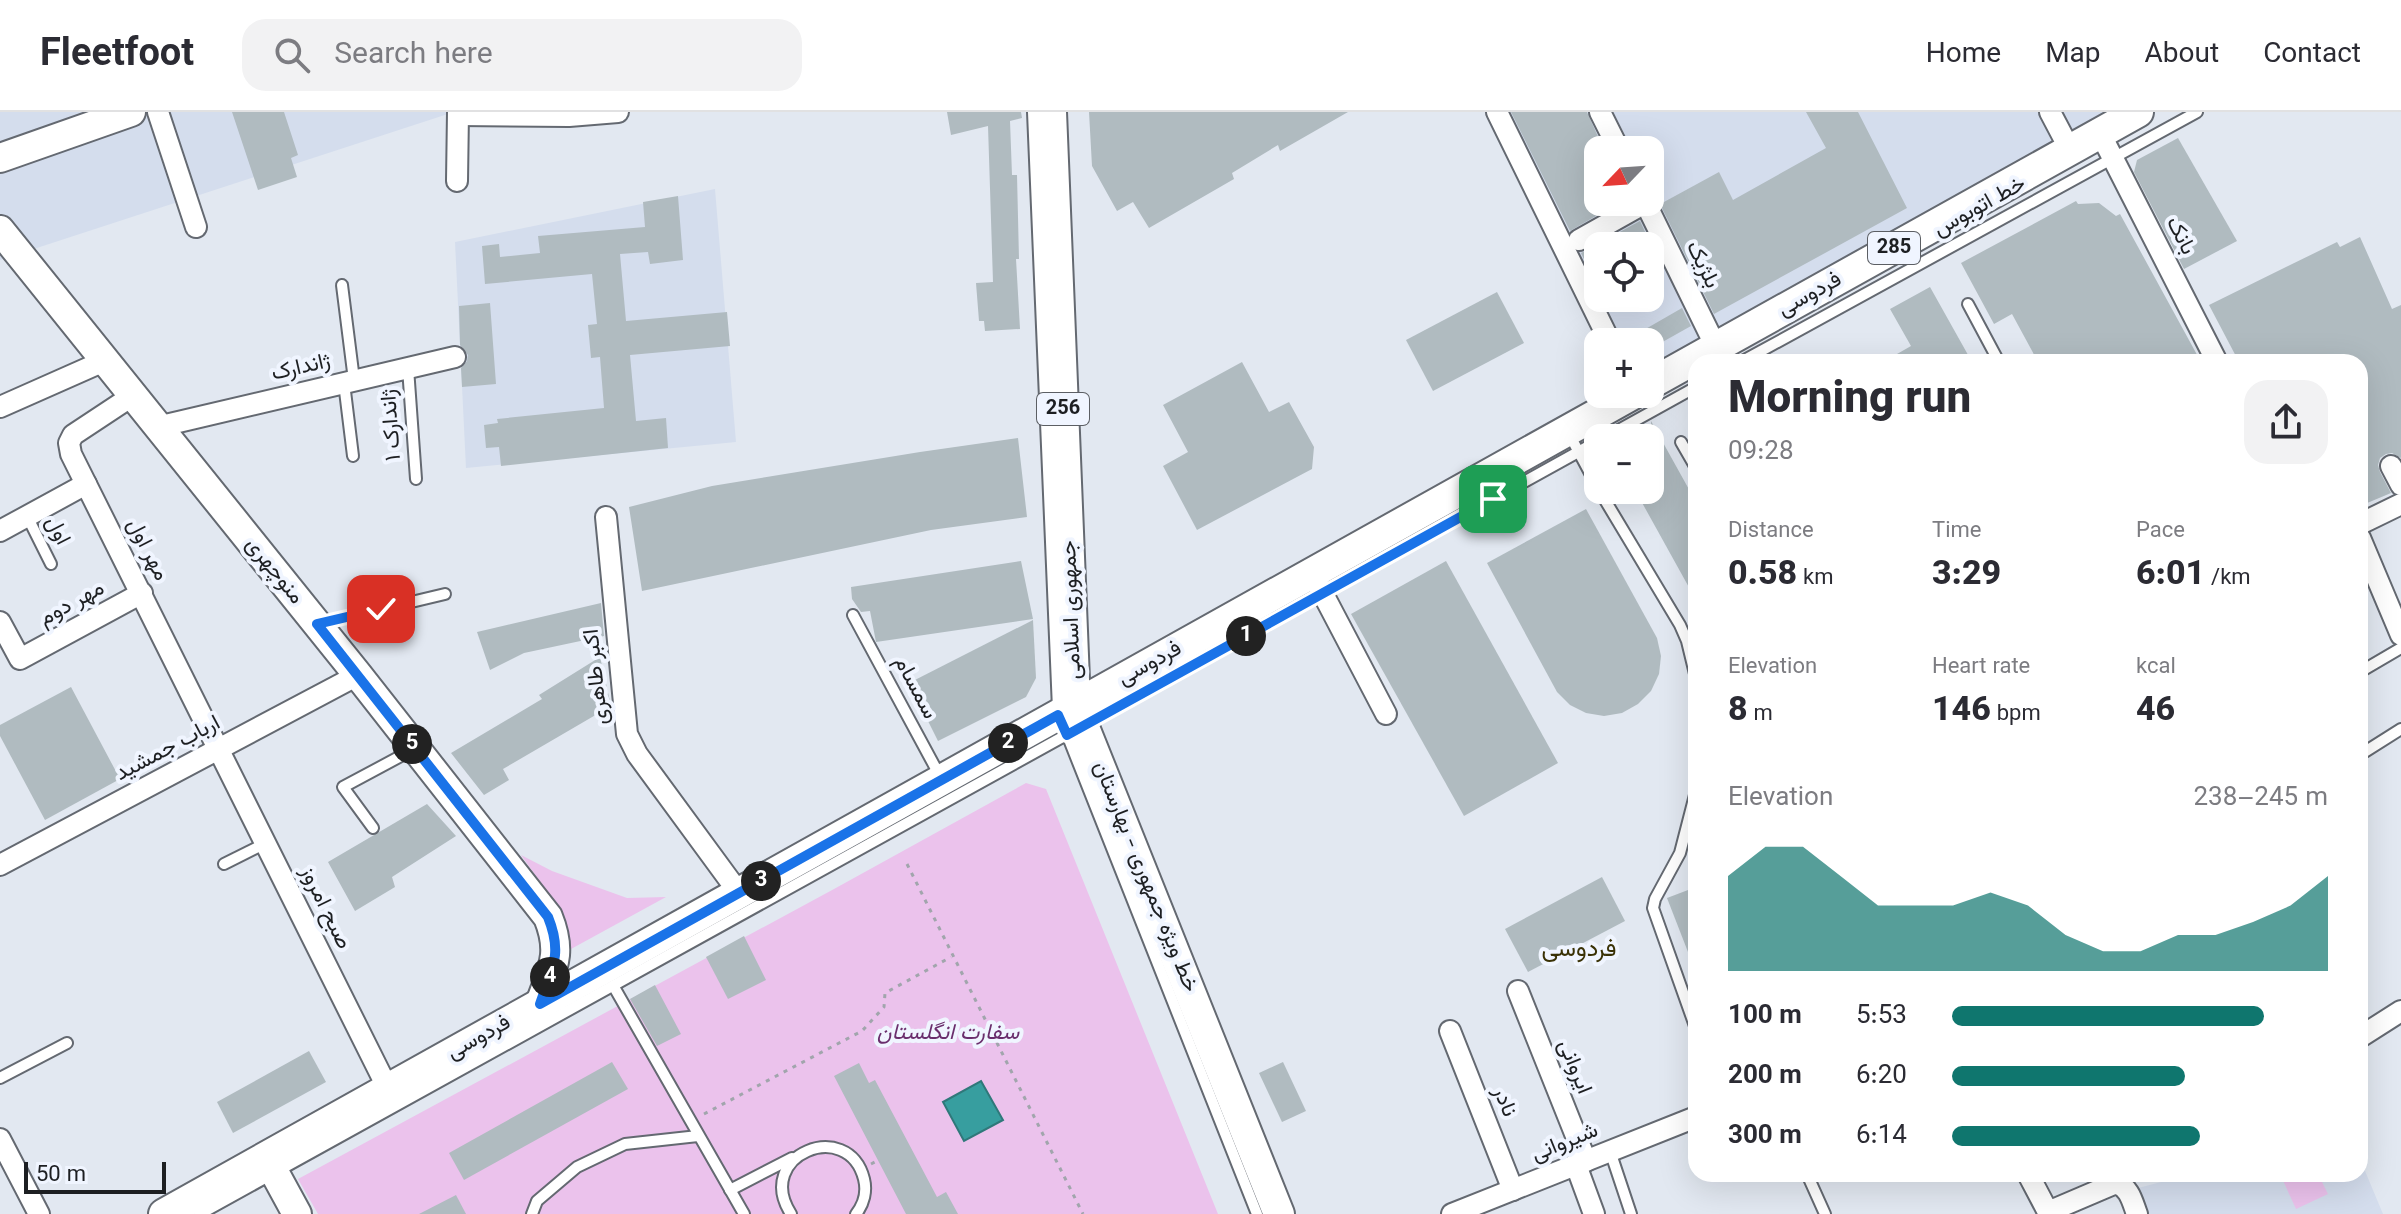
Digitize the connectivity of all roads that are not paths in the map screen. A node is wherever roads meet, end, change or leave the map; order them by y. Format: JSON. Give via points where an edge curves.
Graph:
{"nodes":[{"id":1,"x":131,"y":112,"type":"edge"},
{"id":2,"x":158,"y":112,"type":"edge"},
{"id":3,"x":618,"y":112,"type":"edge"},
{"id":4,"x":1033,"y":112,"type":"edge"},
{"id":5,"x":1051,"y":112,"type":"edge"},
{"id":6,"x":1497,"y":112,"type":"edge"},
{"id":7,"x":1600,"y":112,"type":"edge"},
{"id":8,"x":2050,"y":112,"type":"edge"},
{"id":9,"x":2138,"y":112,"type":"edge"},
{"id":10,"x":2197,"y":112,"type":"edge"},
{"id":11,"x":458,"y":113,"type":"edge"},
{"id":12,"x":1612,"y":136,"type":"edge"},
{"id":13,"x":2106,"y":145,"type":"junction"},
{"id":14,"x":2070,"y":150,"type":"junction"},
{"id":15,"x":0,"y":158,"type":"edge"},
{"id":16,"x":457,"y":181,"type":"dead end"},
{"id":17,"x":1622,"y":216,"type":"edge"},
{"id":18,"x":1652,"y":216,"type":"edge"},
{"id":19,"x":196,"y":227,"type":"dead end"},
{"id":20,"x":0,"y":230,"type":"edge"},
{"id":21,"x":1579,"y":240,"type":"dead end"},
{"id":22,"x":342,"y":285,"type":"dead end"},
{"id":23,"x":1968,"y":304,"type":"dead end"},
{"id":24,"x":1603,"y":328,"type":"edge"},
{"id":25,"x":1728,"y":354,"type":"edge"},
{"id":26,"x":1731,"y":354,"type":"edge"},
{"id":27,"x":1731,"y":354,"type":"edge"},
{"id":28,"x":1995,"y":354,"type":"edge"},
{"id":29,"x":2213,"y":354,"type":"edge"},
{"id":30,"x":455,"y":357,"type":"dead end"},
{"id":31,"x":104,"y":361,"type":"junction"},
{"id":32,"x":408,"y":368,"type":"junction"},
{"id":33,"x":1688,"y":370,"type":"edge"},
{"id":34,"x":1664,"y":379,"type":"edge"},
{"id":35,"x":349,"y":382,"type":"junction"},
{"id":36,"x":1688,"y":391,"type":"edge"},
{"id":37,"x":132,"y":396,"type":"junction"},
{"id":38,"x":0,"y":407,"type":"edge"},
{"id":39,"x":1615,"y":408,"type":"edge"},
{"id":40,"x":1629,"y":424,"type":"edge"},
{"id":41,"x":157,"y":427,"type":"junction"},
{"id":42,"x":1573,"y":441,"type":"junction"},
{"id":43,"x":1584,"y":441,"type":"edge"},
{"id":44,"x":1681,"y":442,"type":"dead end"},
{"id":45,"x":1688,"y":454,"type":"edge"},
{"id":46,"x":353,"y":456,"type":"dead end"},
{"id":47,"x":1584,"y":461,"type":"edge"},
{"id":48,"x":2391,"y":466,"type":"dead end"},
{"id":49,"x":416,"y":479,"type":"dead end"},
{"id":50,"x":86,"y":484,"type":"junction"},
{"id":51,"x":2401,"y":485,"type":"edge"},
{"id":52,"x":1608,"y":504,"type":"edge"},
{"id":53,"x":2401,"y":504,"type":"edge"},
{"id":54,"x":27,"y":516,"type":"junction"},
{"id":55,"x":606,"y":517,"type":"dead end"},
{"id":56,"x":2368,"y":520,"type":"edge"},
{"id":57,"x":0,"y":531,"type":"edge"},
{"id":58,"x":2368,"y":557,"type":"edge"},
{"id":59,"x":51,"y":564,"type":"dead end"},
{"id":60,"x":1317,"y":583,"type":"junction"},
{"id":61,"x":142,"y":593,"type":"junction"},
{"id":62,"x":445,"y":594,"type":"dead end"},
{"id":63,"x":853,"y":615,"type":"dead end"},
{"id":64,"x":0,"y":622,"type":"edge"},
{"id":65,"x":317,"y":624,"type":"junction"},
{"id":66,"x":2401,"y":635,"type":"edge"},
{"id":67,"x":1688,"y":645,"type":"edge"},
{"id":68,"x":2401,"y":648,"type":"edge"},
{"id":69,"x":2368,"y":667,"type":"edge"},
{"id":70,"x":358,"y":675,"type":"junction"},
{"id":71,"x":1386,"y":714,"type":"dead end"},
{"id":72,"x":1071,"y":720,"type":"junction"},
{"id":73,"x":2401,"y":729,"type":"edge"},
{"id":74,"x":415,"y":748,"type":"junction"},
{"id":75,"x":219,"y":749,"type":"junction"},
{"id":76,"x":2368,"y":750,"type":"edge"},
{"id":77,"x":942,"y":780,"type":"junction"},
{"id":78,"x":1688,"y":822,"type":"edge"},
{"id":79,"x":373,"y":828,"type":"dead end"},
{"id":80,"x":266,"y":843,"type":"junction"},
{"id":81,"x":224,"y":864,"type":"dead end"},
{"id":82,"x":0,"y":865,"type":"edge"},
{"id":83,"x":739,"y":893,"type":"junction"},
{"id":84,"x":614,"y":987,"type":"junction"},
{"id":85,"x":1518,"y":991,"type":"dead end"},
{"id":86,"x":540,"y":1004,"type":"junction"},
{"id":87,"x":1688,"y":1006,"type":"edge"},
{"id":88,"x":2401,"y":1011,"type":"edge"},
{"id":89,"x":1450,"y":1031,"type":"dead end"},
{"id":90,"x":2368,"y":1032,"type":"edge"},
{"id":91,"x":67,"y":1043,"type":"dead end"},
{"id":92,"x":0,"y":1078,"type":"edge"},
{"id":93,"x":388,"y":1089,"type":"junction"},
{"id":94,"x":1688,"y":1120,"type":"edge"},
{"id":95,"x":698,"y":1136,"type":"junction"},
{"id":96,"x":0,"y":1139,"type":"edge"},
{"id":97,"x":1610,"y":1151,"type":"junction"},
{"id":98,"x":802,"y":1152,"type":"junction"},
{"id":99,"x":1581,"y":1163,"type":"junction"},
{"id":100,"x":270,"y":1165,"type":"junction"},
{"id":101,"x":1811,"y":1182,"type":"edge"},
{"id":102,"x":2032,"y":1182,"type":"edge"},
{"id":103,"x":730,"y":1190,"type":"junction"},
{"id":104,"x":1513,"y":1190,"type":"junction"},
{"id":105,"x":1455,"y":1213,"type":"edge"},
{"id":106,"x":2047,"y":1213,"type":"edge"},
{"id":107,"x":39,"y":1214,"type":"edge"},
{"id":108,"x":164,"y":1214,"type":"edge"},
{"id":109,"x":200,"y":1214,"type":"edge"},
{"id":110,"x":297,"y":1214,"type":"edge"},
{"id":111,"x":532,"y":1214,"type":"edge"},
{"id":112,"x":744,"y":1214,"type":"edge"},
{"id":113,"x":791,"y":1214,"type":"edge"},
{"id":114,"x":856,"y":1214,"type":"edge"},
{"id":115,"x":1257,"y":1214,"type":"edge"},
{"id":116,"x":1279,"y":1214,"type":"edge"},
{"id":117,"x":1594,"y":1214,"type":"edge"},
{"id":118,"x":1631,"y":1214,"type":"edge"},
{"id":119,"x":1825,"y":1214,"type":"edge"},
{"id":120,"x":2137,"y":1214,"type":"edge"}],
"edges":[{"from":1,"to":15,"type":"street"},
{"from":2,"to":19,"type":"street"},
{"from":3,"to":11,"type":"street"},
{"from":4,"to":72,"type":"lane","name":"خط ویژه جمهوری - بهارستان"},
{"from":5,"to":72,"type":"main road","name":"جمهوری اسلامی","number":"256"},
{"from":6,"to":24,"type":"street"},
{"from":7,"to":12,"type":"street"},
{"from":8,"to":14,"type":"street"},
{"from":9,"to":13,"type":"main road","name":"فردوسی","number":"285"},
{"from":10,"to":13,"type":"lane","name":"خط اتوبوس"},
{"from":11,"to":16,"type":"street"},
{"from":13,"to":14,"type":"main road","name":"فردوسی","number":"285"},
{"from":13,"to":27,"type":"lane","name":"خط اتوبوس"},
{"from":13,"to":29,"type":"street","name":"بانک"},
{"from":14,"to":26,"type":"main road","name":"فردوسی","number":"285"},
{"from":17,"to":21,"type":"street","name":"بلژیک"},
{"from":18,"to":25,"type":"street","name":"بلژیک"},
{"from":20,"to":31,"type":"street","name":"منوچهری"},
{"from":22,"to":35,"type":"lane"},
{"from":23,"to":28,"type":"lane"},
{"from":30,"to":32,"type":"street","name":"ژاندارک"},
{"from":31,"to":37,"type":"street","name":"منوچهری"},
{"from":31,"to":38,"type":"street"},
{"from":32,"to":35,"type":"street","name":"ژاندارک"},
{"from":32,"to":49,"type":"lane","name":"ژاندارک ۱"},
{"from":33,"to":34,"type":"main road","name":"فردوسی","number":"285"},
{"from":35,"to":41,"type":"street","name":"ژاندارک"},
{"from":35,"to":46,"type":"lane"},
{"from":36,"to":40,"type":"lane"},
{"from":37,"to":41,"type":"street","name":"منوچهری"},
{"from":37,"to":50,"type":"street","name":"مهر اول","via":[[70,439],[71,454]]},
{"from":39,"to":42,"type":"main road","name":"فردوسی"},
{"from":41,"to":65,"type":"street","name":"منوچهری"},
{"from":42,"to":43,"type":"lane"},
{"from":42,"to":47,"type":"lane"},
{"from":42,"to":60,"type":"main road","name":"فردوسی"},
{"from":44,"to":45,"type":"lane"},
{"from":48,"to":51,"type":"street"},
{"from":50,"to":54,"type":"street"},
{"from":50,"to":61,"type":"street","name":"مهر اول"},
{"from":52,"to":67,"type":"lane"},
{"from":53,"to":56,"type":"street"},
{"from":54,"to":57,"type":"street"},
{"from":54,"to":59,"type":"lane","name":"اول"},
{"from":55,"to":83,"type":"street","name":"اکبر طاهری","via":[[627,734]]},
{"from":58,"to":66,"type":"street"},
{"from":60,"to":71,"type":"street"},
{"from":60,"to":72,"type":"main road","name":"فردوسی"},
{"from":61,"to":64,"type":"street","name":"مهر دوم","via":[[20,659]]},
{"from":61,"to":75,"type":"street","name":"مهر اول"},
{"from":62,"to":65,"type":"lane"},
{"from":63,"to":77,"type":"lane","name":"سمسام"},
{"from":65,"to":70,"type":"street","name":"منوچهری"},
{"from":68,"to":69,"type":"lane"},
{"from":70,"to":74,"type":"street","name":"منوچهری"},
{"from":70,"to":75,"type":"street","name":"ارباب جمشید"},
{"from":72,"to":77,"type":"main road","name":"فردوسی"},
{"from":72,"to":84,"type":"lane","name":"فردوسی"},
{"from":72,"to":115,"type":"lane","name":"خط ویژه جمهوری - بهارستان"},
{"from":72,"to":116,"type":"main road","name":"جمهوری اسلامی","number":"256"},
{"from":73,"to":76,"type":"lane"},
{"from":74,"to":79,"type":"lane","via":[[343,787]]},
{"from":74,"to":86,"type":"street","name":"منوچهری","via":[[548,917],[557,949]]},
{"from":75,"to":80,"type":"street","name":"صبح امروز"},
{"from":75,"to":82,"type":"street","name":"ارباب جمشید"},
{"from":77,"to":83,"type":"main road","name":"فردوسی"},
{"from":78,"to":87,"type":"lane","via":[[1680,853],[1653,908]]},
{"from":80,"to":81,"type":"lane"},
{"from":80,"to":93,"type":"street","name":"صبح امروز"},
{"from":83,"to":86,"type":"main road","name":"فردوسی"},
{"from":84,"to":95,"type":"lane"},
{"from":84,"to":100,"type":"lane","name":"فردوسی"},
{"from":85,"to":99,"type":"street","name":"ایروانی"},
{"from":86,"to":93,"type":"main road","name":"فردوسی"},
{"from":88,"to":90,"type":"street"},
{"from":89,"to":104,"type":"street","name":"نادر"},
{"from":91,"to":92,"type":"lane"},
{"from":93,"to":100,"type":"main road","name":"فردوسی"},
{"from":94,"to":97,"type":"street","name":"شیروانی"},
{"from":95,"to":103,"type":"lane"},
{"from":95,"to":111,"type":"lane","via":[[625,1144],[577,1167],[537,1201]]},
{"from":96,"to":107,"type":"street"},
{"from":97,"to":99,"type":"street","name":"شیروانی"},
{"from":97,"to":118,"type":"lane"},
{"from":98,"to":103,"type":"lane"},
{"from":98,"to":113,"type":"lane","via":[[784,1173],[781,1186]]},
{"from":98,"to":114,"type":"lane","via":[[828,1147],[853,1158],[865,1183]]},
{"from":99,"to":104,"type":"street","name":"شیروانی"},
{"from":99,"to":117,"type":"street","name":"ایروانی"},
{"from":100,"to":108,"type":"main road","name":"فردوسی"},
{"from":100,"to":109,"type":"lane","name":"فردوسی"},
{"from":100,"to":110,"type":"street"},
{"from":101,"to":119,"type":"lane"},
{"from":102,"to":106,"type":"street"},
{"from":103,"to":112,"type":"lane"},
{"from":104,"to":105,"type":"street","name":"شیروانی"},
{"from":106,"to":120,"type":"street","via":[[2120,1184]]}]}
